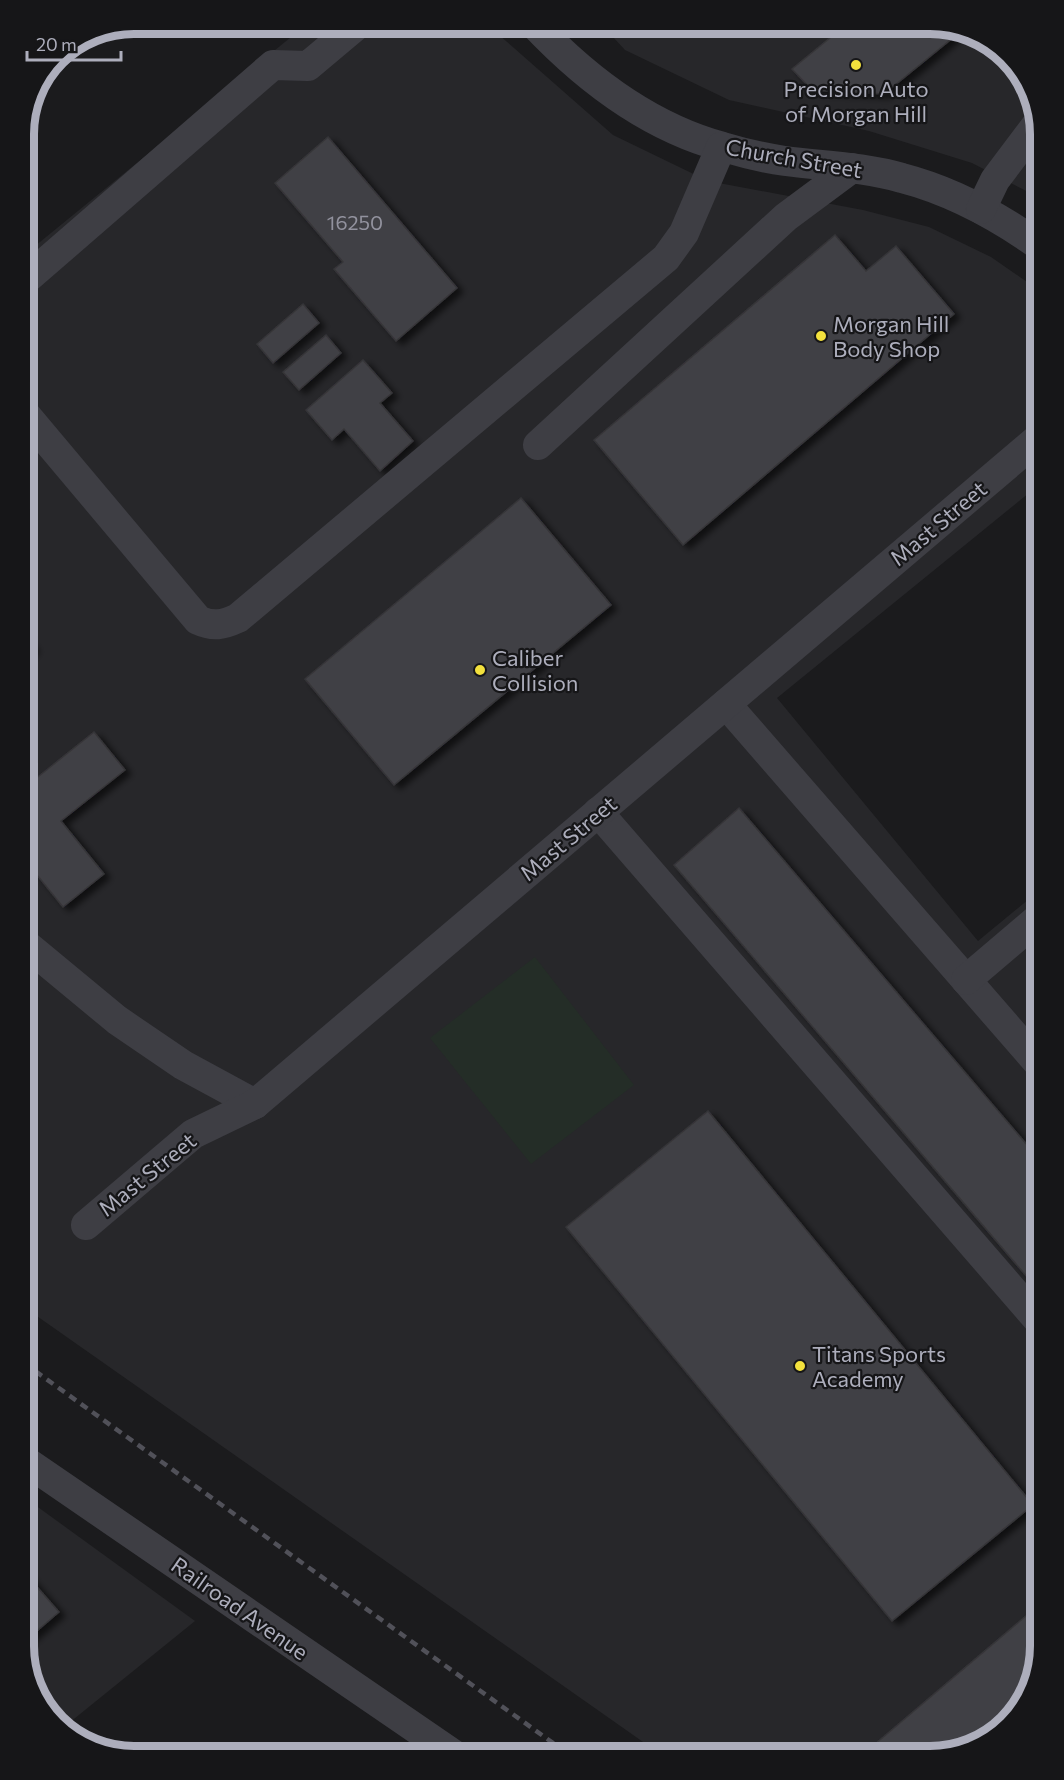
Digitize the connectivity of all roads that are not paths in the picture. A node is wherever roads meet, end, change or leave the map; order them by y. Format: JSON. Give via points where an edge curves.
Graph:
{"nodes":[{"id":1,"x":346,"y":34,"type":"edge"},
{"id":2,"x":544,"y":35,"type":"edge"},
{"id":3,"x":1030,"y":134,"type":"edge"},
{"id":4,"x":721,"y":147,"type":"junction"},
{"id":5,"x":852,"y":168,"type":"junction"},
{"id":6,"x":981,"y":209,"type":"junction"},
{"id":7,"x":1030,"y":239,"type":"edge"},
{"id":8,"x":35,"y":272,"type":"edge"},
{"id":9,"x":35,"y":426,"type":"edge"},
{"id":10,"x":538,"y":445,"type":"dead end"},
{"id":11,"x":1030,"y":446,"type":"edge"},
{"id":12,"x":726,"y":704,"type":"junction"},
{"id":13,"x":598,"y":812,"type":"junction"},
{"id":14,"x":1030,"y":926,"type":"edge"},
{"id":15,"x":34,"y":952,"type":"edge"},
{"id":16,"x":966,"y":980,"type":"junction"},
{"id":17,"x":1030,"y":1054,"type":"edge"},
{"id":18,"x":255,"y":1104,"type":"junction"},
{"id":19,"x":86,"y":1225,"type":"dead end"},
{"id":20,"x":1030,"y":1310,"type":"edge"},
{"id":21,"x":34,"y":1467,"type":"edge"},
{"id":22,"x":441,"y":1745,"type":"edge"}],
"edges":[{"from":1,"to":8,"type":"street","via":[[308,66],[273,65]]},
{"from":2,"to":4,"type":"street","name":"Church Street","via":[[600,85],[645,115]]},
{"from":3,"to":6,"type":"street","via":[[995,180]]},
{"from":4,"to":5,"type":"street","name":"Church Street","via":[[783,160]]},
{"from":4,"to":9,"type":"street","via":[[684,233],[666,258],[225,625],[198,620]]},
{"from":5,"to":6,"type":"street","name":"Church Street","via":[[902,177]]},
{"from":5,"to":10,"type":"street","via":[[786,217]]},
{"from":6,"to":7,"type":"street","name":"Church Street"},
{"from":11,"to":12,"type":"street","name":"Mast Street"},
{"from":12,"to":13,"type":"street","name":"Mast Street"},
{"from":12,"to":16,"type":"street"},
{"from":13,"to":18,"type":"street","name":"Mast Street"},
{"from":13,"to":20,"type":"street"},
{"from":14,"to":16,"type":"street"},
{"from":15,"to":18,"type":"street","via":[[117,1020],[183,1065]]},
{"from":16,"to":17,"type":"street"},
{"from":18,"to":19,"type":"street","name":"Mast Street","via":[[193,1134]]},
{"from":21,"to":22,"type":"street","name":"Railroad Avenue"}]}
